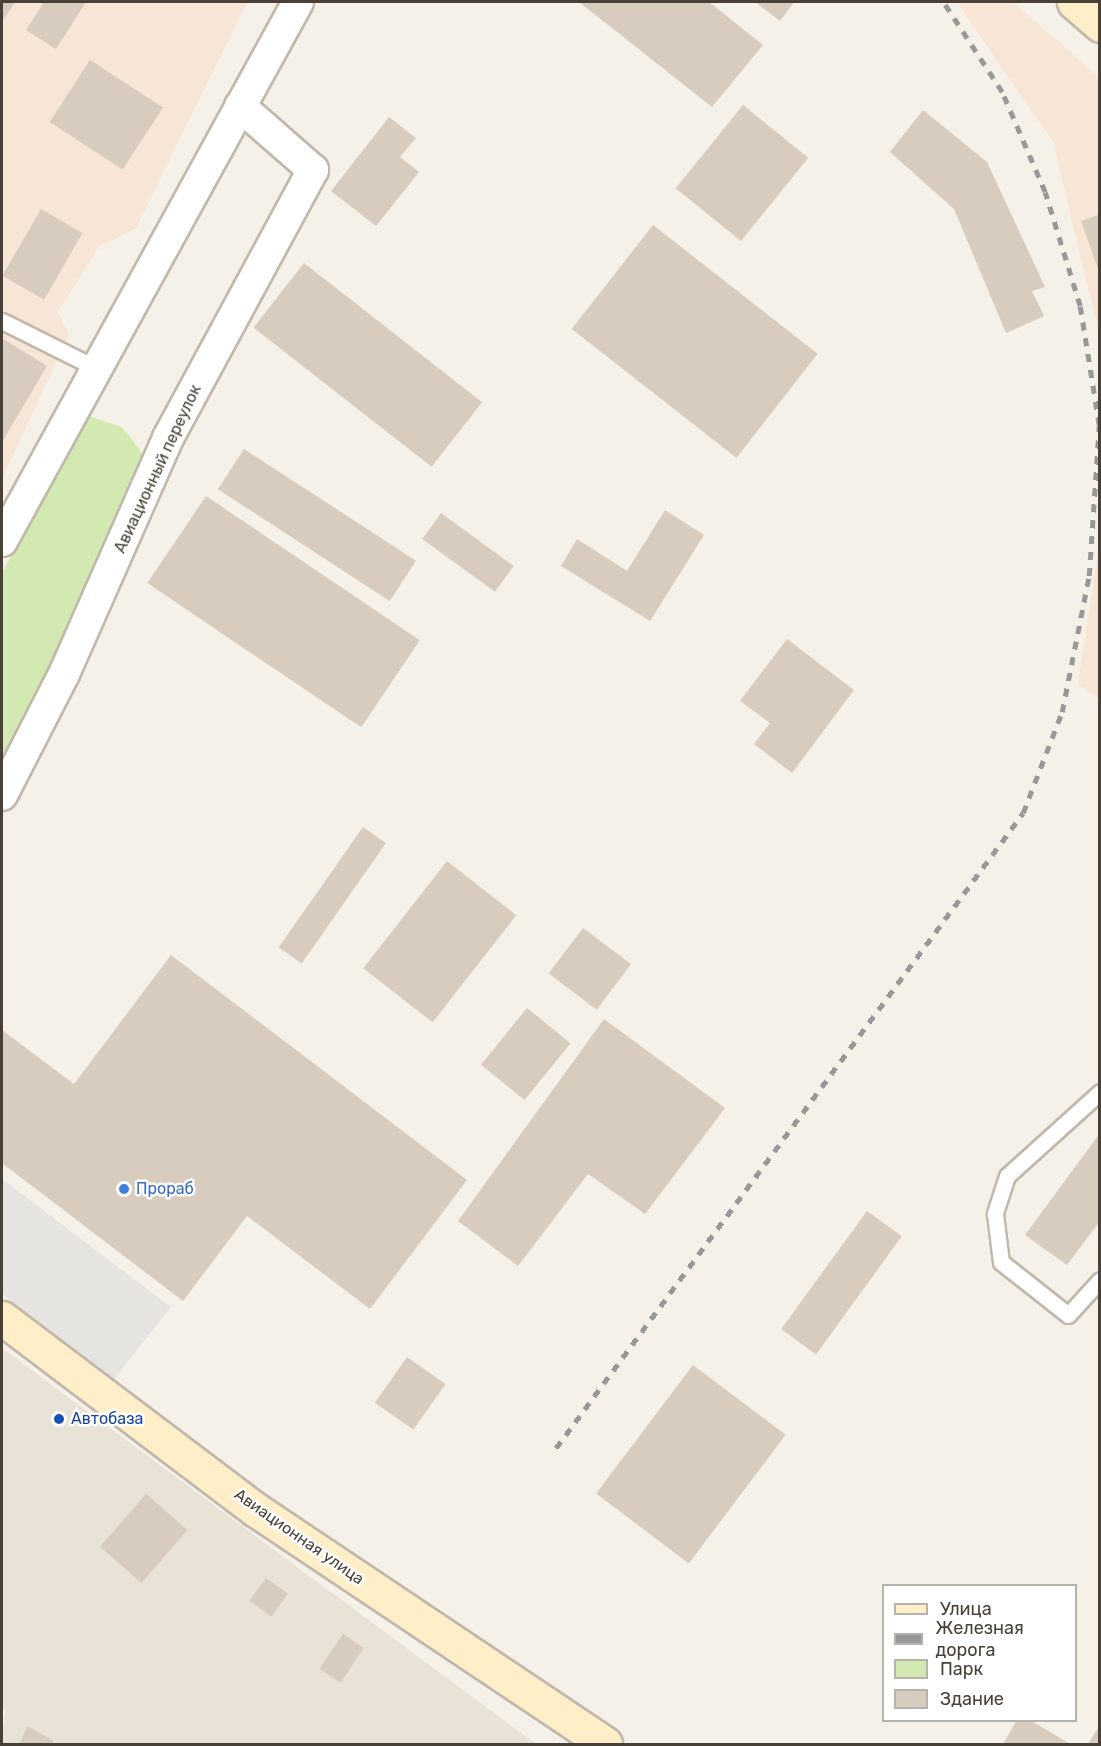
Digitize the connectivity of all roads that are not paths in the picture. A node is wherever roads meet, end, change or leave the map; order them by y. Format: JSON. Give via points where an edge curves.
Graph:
{"nodes":[{"id":1,"x":298,"y":2,"type":"edge"},
{"id":2,"x":1074,"y":2,"type":"edge"},
{"id":3,"x":1100,"y":25,"type":"edge"},
{"id":4,"x":240,"y":106,"type":"junction"},
{"id":5,"x":2,"y":321,"type":"edge"},
{"id":6,"x":96,"y":368,"type":"junction"},
{"id":7,"x":2,"y":542,"type":"edge"},
{"id":8,"x":2,"y":795,"type":"edge"},
{"id":9,"x":1100,"y":1092,"type":"edge"},
{"id":10,"x":1100,"y":1280,"type":"edge"},
{"id":11,"x":2,"y":1318,"type":"edge"},
{"id":12,"x":605,"y":1744,"type":"edge"}],
"edges":[{"from":1,"to":4,"type":"street"},
{"from":2,"to":3,"type":"main road"},
{"from":4,"to":6,"type":"street"},
{"from":4,"to":8,"type":"street","name":"Авиационный переулок","via":[[313,170],[168,438],[63,674]]},
{"from":5,"to":6,"type":"lane"},
{"from":6,"to":7,"type":"street"},
{"from":9,"to":10,"type":"lane","via":[[1007,1176],[995,1214],[1001,1262],[1068,1315]]},
{"from":11,"to":12,"type":"main road","name":"Авиационная улица","via":[[256,1510]]}]}
